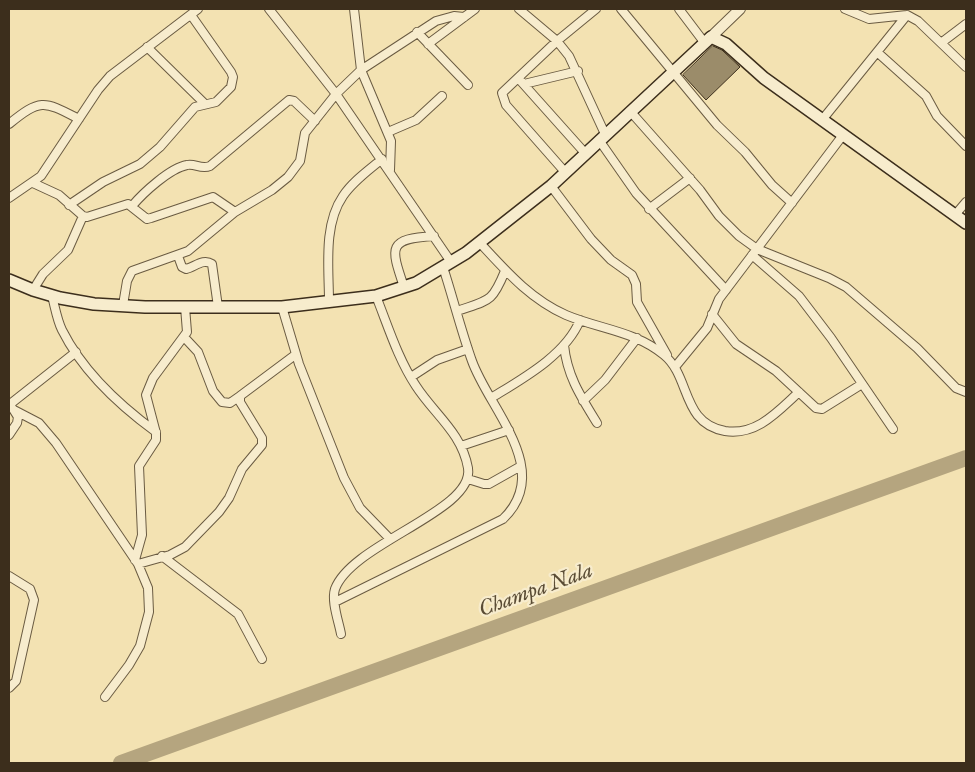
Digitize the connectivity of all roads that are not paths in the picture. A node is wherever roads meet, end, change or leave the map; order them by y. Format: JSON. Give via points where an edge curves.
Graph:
{"nodes":[{"id":1,"x":198,"y":9,"type":"edge"},
{"id":2,"x":269,"y":9,"type":"edge"},
{"id":3,"x":354,"y":9,"type":"edge"},
{"id":4,"x":475,"y":9,"type":"edge"},
{"id":5,"x":519,"y":9,"type":"edge"},
{"id":6,"x":596,"y":9,"type":"edge"},
{"id":7,"x":621,"y":9,"type":"edge"},
{"id":8,"x":678,"y":9,"type":"edge"},
{"id":9,"x":740,"y":9,"type":"edge"},
{"id":10,"x":845,"y":9,"type":"edge"},
{"id":11,"x":862,"y":9,"type":"edge"},
{"id":12,"x":855,"y":14,"type":"junction"},
{"id":13,"x":191,"y":15,"type":"junction"},
{"id":14,"x":907,"y":15,"type":"junction"},
{"id":15,"x":464,"y":17,"type":"junction"},
{"id":16,"x":966,"y":24,"type":"edge"},
{"id":17,"x":417,"y":32,"type":"junction"},
{"id":18,"x":708,"y":39,"type":"junction"},
{"id":19,"x":557,"y":41,"type":"junction"},
{"id":20,"x":941,"y":43,"type":"junction"},
{"id":21,"x":428,"y":44,"type":"junction"},
{"id":22,"x":147,"y":47,"type":"junction"},
{"id":23,"x":877,"y":52,"type":"junction"},
{"id":24,"x":966,"y":67,"type":"edge"},
{"id":25,"x":361,"y":70,"type":"junction"},
{"id":26,"x":578,"y":71,"type":"junction"},
{"id":27,"x":672,"y":72,"type":"junction"},
{"id":28,"x":521,"y":81,"type":"junction"},
{"id":29,"x":468,"y":85,"type":"dead end"},
{"id":30,"x":336,"y":94,"type":"junction"},
{"id":31,"x":442,"y":96,"type":"dead end"},
{"id":32,"x":205,"y":104,"type":"junction"},
{"id":33,"x":630,"y":111,"type":"junction"},
{"id":34,"x":79,"y":120,"type":"junction"},
{"id":35,"x":822,"y":120,"type":"junction"},
{"id":36,"x":315,"y":121,"type":"junction"},
{"id":37,"x":9,"y":124,"type":"edge"},
{"id":38,"x":388,"y":132,"type":"junction"},
{"id":39,"x":843,"y":135,"type":"junction"},
{"id":40,"x":602,"y":137,"type":"junction"},
{"id":41,"x":966,"y":146,"type":"edge"},
{"id":42,"x":585,"y":153,"type":"junction"},
{"id":43,"x":382,"y":159,"type":"junction"},
{"id":44,"x":390,"y":170,"type":"junction"},
{"id":45,"x":566,"y":172,"type":"junction"},
{"id":46,"x":690,"y":178,"type":"junction"},
{"id":47,"x":33,"y":183,"type":"junction"},
{"id":48,"x":551,"y":186,"type":"junction"},
{"id":49,"x":9,"y":198,"type":"edge"},
{"id":50,"x":966,"y":202,"type":"edge"},
{"id":51,"x":792,"y":203,"type":"junction"},
{"id":52,"x":69,"y":205,"type":"junction"},
{"id":53,"x":132,"y":206,"type":"junction"},
{"id":54,"x":649,"y":208,"type":"junction"},
{"id":55,"x":234,"y":212,"type":"junction"},
{"id":56,"x":955,"y":215,"type":"junction"},
{"id":57,"x":83,"y":216,"type":"junction"},
{"id":58,"x":966,"y":223,"type":"edge"},
{"id":59,"x":434,"y":236,"type":"junction"},
{"id":60,"x":480,"y":243,"type":"junction"},
{"id":61,"x":755,"y":252,"type":"junction"},
{"id":62,"x":178,"y":256,"type":"junction"},
{"id":63,"x":447,"y":264,"type":"junction"},
{"id":64,"x":505,"y":271,"type":"junction"},
{"id":65,"x":9,"y":280,"type":"edge"},
{"id":66,"x":404,"y":286,"type":"junction"},
{"id":67,"x":33,"y":290,"type":"junction"},
{"id":68,"x":726,"y":290,"type":"junction"},
{"id":69,"x":52,"y":296,"type":"junction"},
{"id":70,"x":376,"y":296,"type":"junction"},
{"id":71,"x":329,"y":302,"type":"junction"},
{"id":72,"x":123,"y":306,"type":"junction"},
{"id":73,"x":185,"y":307,"type":"junction"},
{"id":74,"x":218,"y":307,"type":"junction"},
{"id":75,"x":282,"y":307,"type":"junction"},
{"id":76,"x":457,"y":311,"type":"junction"},
{"id":77,"x":712,"y":314,"type":"junction"},
{"id":78,"x":580,"y":320,"type":"junction"},
{"id":79,"x":184,"y":337,"type":"junction"},
{"id":80,"x":637,"y":338,"type":"junction"},
{"id":81,"x":564,"y":345,"type":"junction"},
{"id":82,"x":468,"y":349,"type":"junction"},
{"id":83,"x":76,"y":352,"type":"junction"},
{"id":84,"x":295,"y":354,"type":"junction"},
{"id":85,"x":670,"y":359,"type":"junction"},
{"id":86,"x":675,"y":367,"type":"junction"},
{"id":87,"x":411,"y":377,"type":"junction"},
{"id":88,"x":862,"y":384,"type":"junction"},
{"id":89,"x":799,"y":392,"type":"junction"},
{"id":90,"x":966,"y":392,"type":"edge"},
{"id":91,"x":240,"y":396,"type":"junction"},
{"id":92,"x":490,"y":398,"type":"junction"},
{"id":93,"x":583,"y":401,"type":"junction"},
{"id":94,"x":11,"y":408,"type":"edge"},
{"id":95,"x":597,"y":423,"type":"dead end"},
{"id":96,"x":893,"y":429,"type":"dead end"},
{"id":97,"x":509,"y":430,"type":"junction"},
{"id":98,"x":156,"y":433,"type":"junction"},
{"id":99,"x":9,"y":435,"type":"edge"},
{"id":100,"x":461,"y":446,"type":"junction"},
{"id":101,"x":521,"y":466,"type":"junction"},
{"id":102,"x":468,"y":479,"type":"junction"},
{"id":103,"x":390,"y":539,"type":"junction"},
{"id":104,"x":162,"y":556,"type":"junction"},
{"id":105,"x":136,"y":562,"type":"junction"},
{"id":106,"x":9,"y":576,"type":"edge"},
{"id":107,"x":335,"y":602,"type":"junction"},
{"id":108,"x":342,"y":634,"type":"dead end"},
{"id":109,"x":262,"y":659,"type":"dead end"},
{"id":110,"x":9,"y":688,"type":"edge"},
{"id":111,"x":105,"y":697,"type":"dead end"}],
"edges":[{"from":1,"to":13,"type":"street"},
{"from":2,"to":30,"type":"street"},
{"from":3,"to":25,"type":"street"},
{"from":4,"to":15,"type":"street"},
{"from":5,"to":19,"type":"street"},
{"from":6,"to":19,"type":"street"},
{"from":7,"to":27,"type":"street"},
{"from":8,"to":18,"type":"street"},
{"from":9,"to":18,"type":"street"},
{"from":10,"to":12,"type":"street"},
{"from":11,"to":12,"type":"street"},
{"from":12,"to":14,"type":"street","via":[[869,19]]},
{"from":13,"to":22,"type":"street"},
{"from":13,"to":32,"type":"street","via":[[234,77],[231,86],[216,102]]},
{"from":14,"to":20,"type":"street"},
{"from":14,"to":23,"type":"street"},
{"from":15,"to":17,"type":"street","via":[[445,17]]},
{"from":15,"to":21,"type":"street"},
{"from":16,"to":20,"type":"street"},
{"from":17,"to":21,"type":"street"},
{"from":17,"to":25,"type":"street"},
{"from":18,"to":27,"type":"main road"},
{"from":18,"to":35,"type":"main road","via":[[726,44],[764,78]]},
{"from":19,"to":26,"type":"street"},
{"from":19,"to":28,"type":"street"},
{"from":20,"to":24,"type":"street"},
{"from":21,"to":29,"type":"street"},
{"from":22,"to":32,"type":"street"},
{"from":22,"to":34,"type":"street","via":[[110,76]]},
{"from":23,"to":35,"type":"street"},
{"from":23,"to":41,"type":"street","via":[[926,96],[937,116]]},
{"from":25,"to":30,"type":"street"},
{"from":25,"to":38,"type":"street"},
{"from":26,"to":28,"type":"street"},
{"from":26,"to":40,"type":"street"},
{"from":27,"to":33,"type":"main road"},
{"from":27,"to":51,"type":"street","via":[[717,125]]},
{"from":28,"to":42,"type":"street"},
{"from":28,"to":45,"type":"street","via":[[502,93],[503,99]]},
{"from":30,"to":36,"type":"street"},
{"from":30,"to":43,"type":"street"},
{"from":31,"to":38,"type":"street","via":[[416,120]]},
{"from":32,"to":52,"type":"street","via":[[195,107],[160,147],[140,164],[103,182]]},
{"from":33,"to":40,"type":"main road"},
{"from":33,"to":46,"type":"street"},
{"from":34,"to":37,"type":"street","via":[[43,104],[26,110]]},
{"from":34,"to":47,"type":"street","via":[[50,165]]},
{"from":35,"to":39,"type":"main road"},
{"from":36,"to":53,"type":"street","via":[[294,101],[288,100],[210,166],[184,166],[148,188]]},
{"from":36,"to":55,"type":"street","via":[[303,139],[300,161],[288,177]]},
{"from":38,"to":44,"type":"street","via":[[392,151]]},
{"from":39,"to":51,"type":"street"},
{"from":39,"to":56,"type":"main road"},
{"from":40,"to":42,"type":"main road"},
{"from":40,"to":54,"type":"street"},
{"from":42,"to":45,"type":"main road"},
{"from":43,"to":44,"type":"street"},
{"from":43,"to":71,"type":"street","via":[[352,184],[337,205],[330,229]]},
{"from":44,"to":59,"type":"street"},
{"from":45,"to":48,"type":"main road"},
{"from":46,"to":54,"type":"street"},
{"from":46,"to":61,"type":"street","via":[[728,227]]},
{"from":47,"to":49,"type":"street"},
{"from":47,"to":52,"type":"street","via":[[59,195]]},
{"from":48,"to":60,"type":"main road"},
{"from":48,"to":85,"type":"street","via":[[590,239],[632,275],[638,302]]},
{"from":50,"to":56,"type":"street"},
{"from":51,"to":61,"type":"street"},
{"from":52,"to":57,"type":"street"},
{"from":53,"to":55,"type":"street","via":[[146,219],[213,197]]},
{"from":53,"to":57,"type":"street","via":[[122,205]]},
{"from":54,"to":68,"type":"street"},
{"from":55,"to":62,"type":"street","via":[[199,244]]},
{"from":56,"to":58,"type":"main road"},
{"from":57,"to":67,"type":"street","via":[[68,250],[43,274]]},
{"from":59,"to":63,"type":"street"},
{"from":59,"to":66,"type":"street","via":[[404,240],[397,245],[394,253]]},
{"from":60,"to":63,"type":"main road"},
{"from":60,"to":64,"type":"street"},
{"from":61,"to":68,"type":"street"},
{"from":61,"to":88,"type":"street","via":[[798,296]]},
{"from":61,"to":90,"type":"street","via":[[830,278],[846,288],[917,348],[956,388]]},
{"from":62,"to":72,"type":"street","via":[[132,271]]},
{"from":62,"to":74,"type":"street","via":[[186,269],[208,261],[212,264]]},
{"from":63,"to":66,"type":"main road","via":[[416,283]]},
{"from":63,"to":76,"type":"street"},
{"from":64,"to":76,"type":"street","via":[[490,299]]},
{"from":64,"to":78,"type":"street","via":[[536,297]]},
{"from":65,"to":67,"type":"main road"},
{"from":66,"to":70,"type":"main road"},
{"from":67,"to":69,"type":"main road"},
{"from":68,"to":77,"type":"street"},
{"from":69,"to":72,"type":"main road"},
{"from":69,"to":83,"type":"street","via":[[61,328]]},
{"from":70,"to":71,"type":"main road"},
{"from":70,"to":87,"type":"street"},
{"from":71,"to":75,"type":"main road"},
{"from":72,"to":73,"type":"main road"},
{"from":73,"to":74,"type":"main road"},
{"from":73,"to":79,"type":"street","via":[[187,324]]},
{"from":74,"to":75,"type":"main road"},
{"from":75,"to":84,"type":"street"},
{"from":76,"to":82,"type":"street"},
{"from":77,"to":86,"type":"street","via":[[707,328]]},
{"from":77,"to":89,"type":"street","via":[[744,352],[776,371]]},
{"from":78,"to":80,"type":"street"},
{"from":78,"to":81,"type":"street","via":[[575,334]]},
{"from":79,"to":91,"type":"street","via":[[198,352],[213,391],[222,402],[230,403]]},
{"from":79,"to":98,"type":"street","via":[[148,386],[148,407]]},
{"from":80,"to":85,"type":"street"},
{"from":80,"to":93,"type":"street","via":[[605,380]]},
{"from":81,"to":92,"type":"street","via":[[536,370]]},
{"from":81,"to":93,"type":"street","via":[[568,371]]},
{"from":82,"to":87,"type":"street","via":[[437,360]]},
{"from":82,"to":92,"type":"street"},
{"from":83,"to":94,"type":"street"},
{"from":83,"to":98,"type":"street","via":[[118,403]]},
{"from":84,"to":91,"type":"street"},
{"from":84,"to":103,"type":"street","via":[[351,494]]},
{"from":85,"to":86,"type":"street"},
{"from":86,"to":89,"type":"street","via":[[690,406],[708,425],[724,431],[741,432],[756,427]]},
{"from":87,"to":100,"type":"street"},
{"from":88,"to":89,"type":"street","via":[[822,409],[816,408]]},
{"from":88,"to":96,"type":"street"},
{"from":91,"to":104,"type":"street","via":[[240,402],[262,438],[262,445],[242,469],[219,512],[185,546]]},
{"from":92,"to":97,"type":"street"},
{"from":93,"to":95,"type":"street"},
{"from":94,"to":99,"type":"street","via":[[18,417]]},
{"from":94,"to":105,"type":"street","via":[[35,419],[45,428]]},
{"from":97,"to":100,"type":"street"},
{"from":97,"to":101,"type":"street"},
{"from":98,"to":105,"type":"street","via":[[156,440],[140,466],[142,535]]},
{"from":100,"to":102,"type":"street"},
{"from":101,"to":102,"type":"street","via":[[489,484]]},
{"from":101,"to":107,"type":"street","via":[[519,499],[503,519]]},
{"from":102,"to":103,"type":"street","via":[[465,487],[450,502]]},
{"from":103,"to":107,"type":"street","via":[[341,579],[335,591]]},
{"from":104,"to":105,"type":"street"},
{"from":104,"to":109,"type":"street","via":[[238,614]]},
{"from":105,"to":111,"type":"street","via":[[148,588],[149,612],[135,656]]},
{"from":106,"to":110,"type":"street","via":[[30,589],[34,600],[16,681]]},
{"from":107,"to":108,"type":"street"}]}
